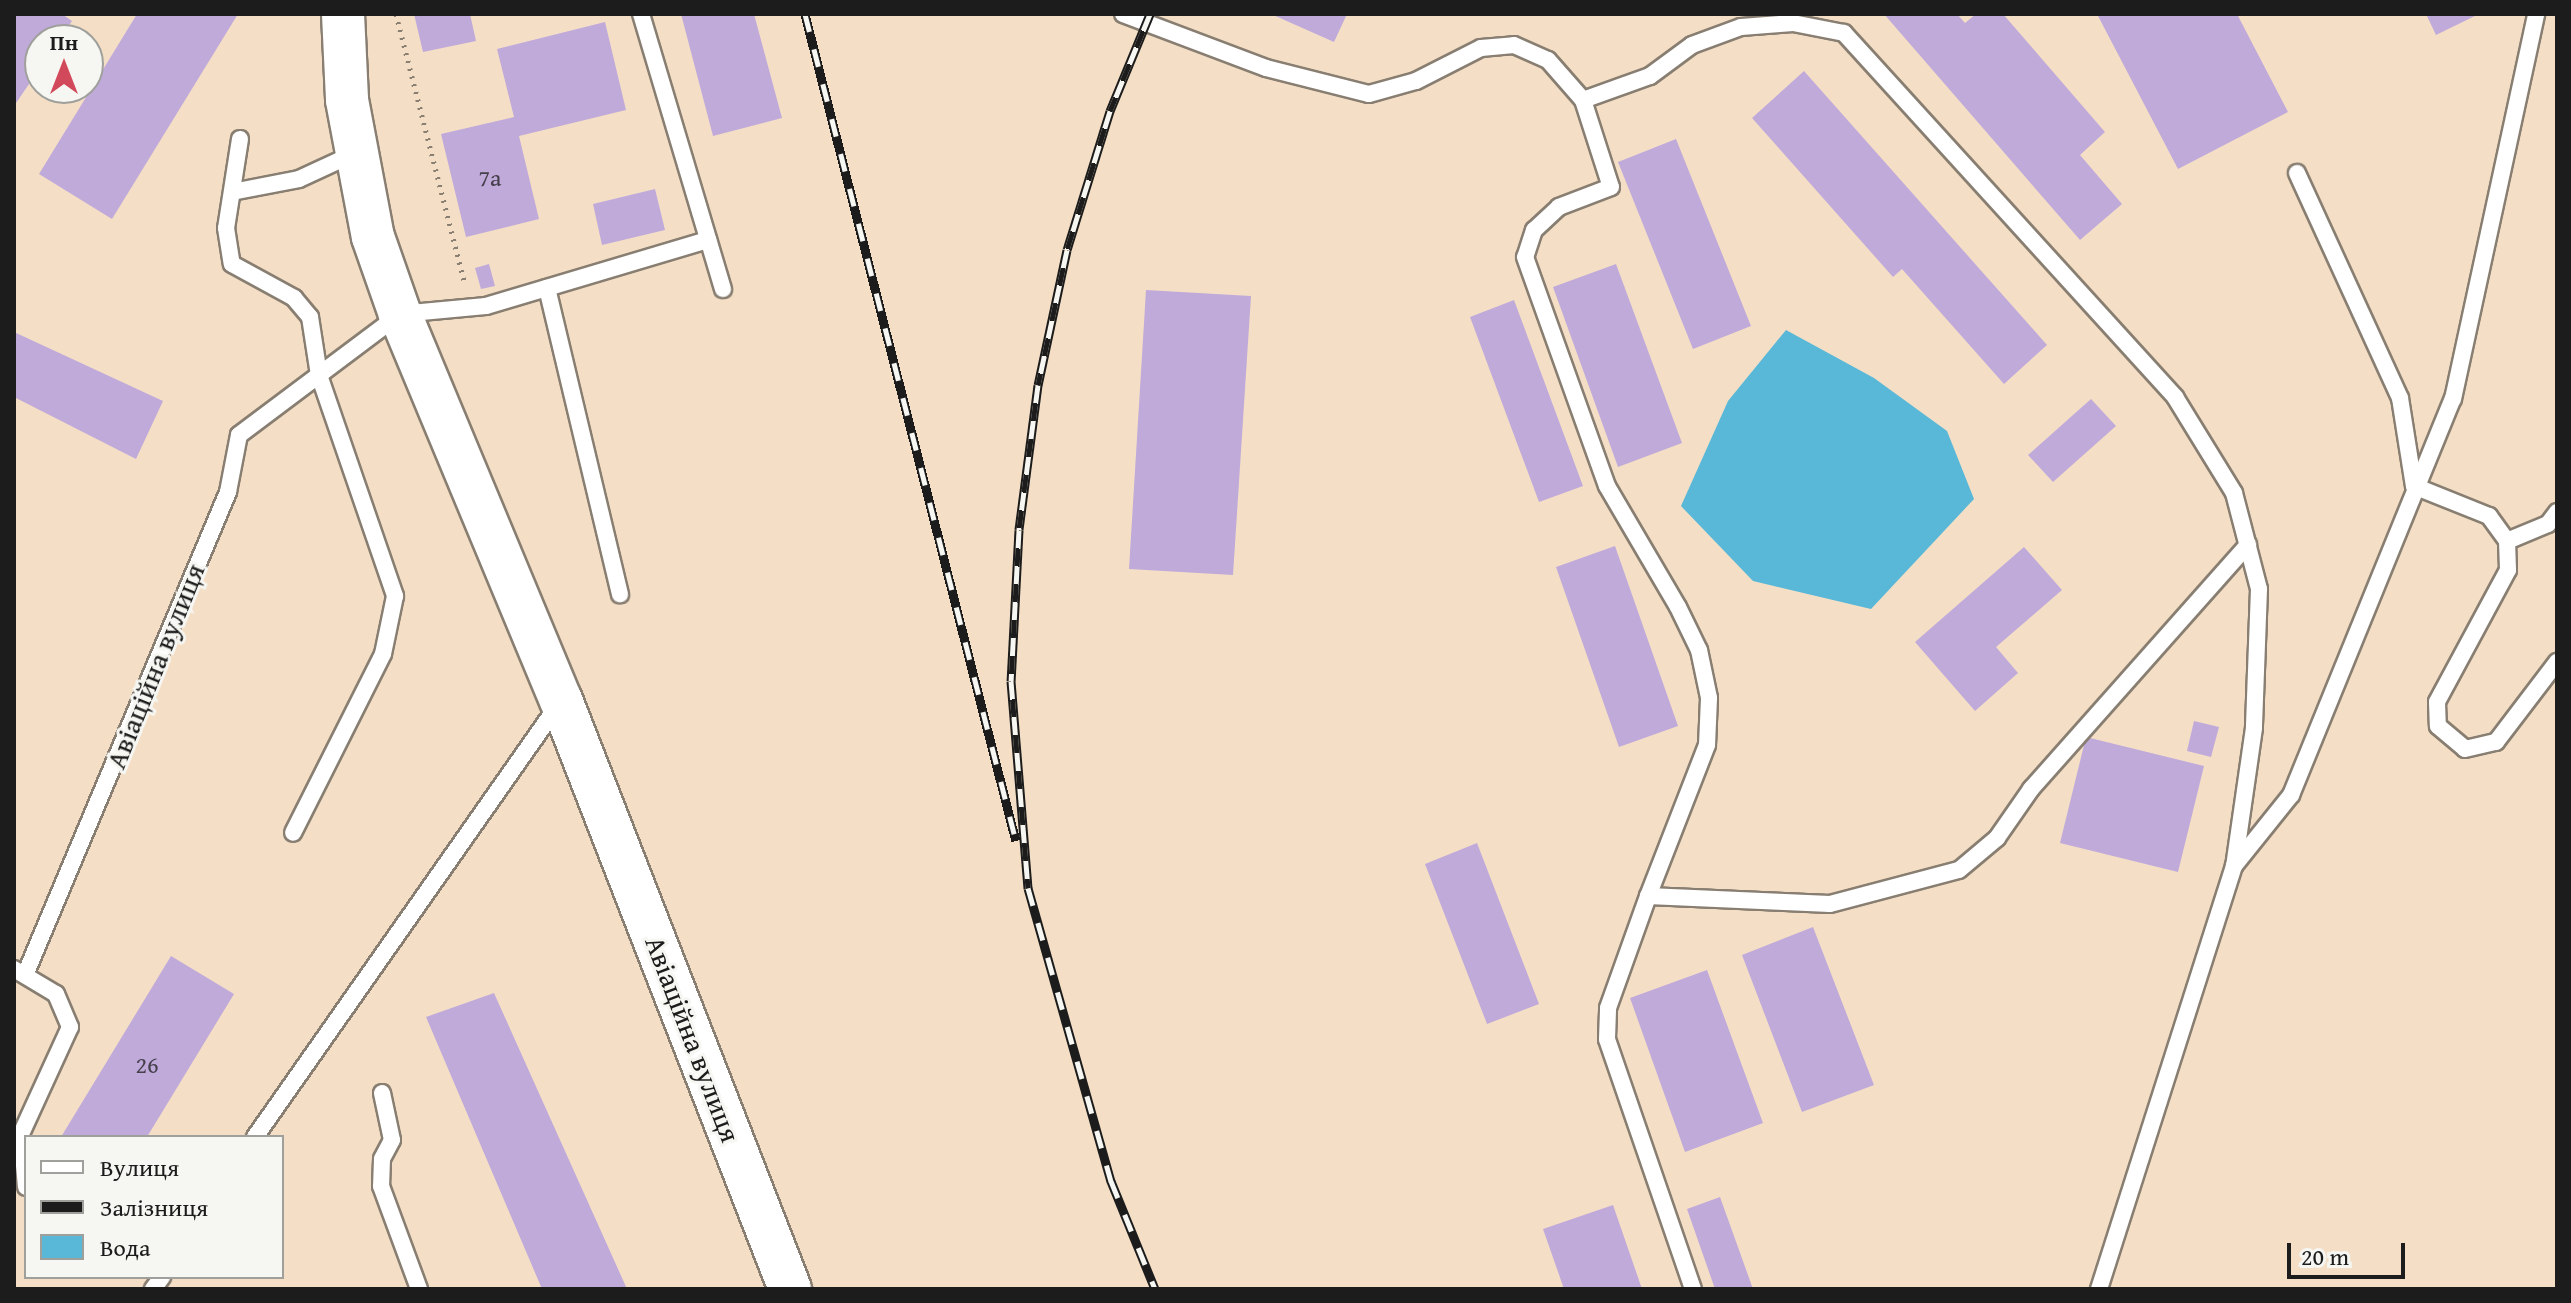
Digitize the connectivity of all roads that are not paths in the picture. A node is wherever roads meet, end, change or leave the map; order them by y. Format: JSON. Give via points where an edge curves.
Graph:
{"nodes":[{"id":1,"x":343,"y":14,"type":"edge"},
{"id":2,"x":641,"y":14,"type":"edge"},
{"id":3,"x":1123,"y":14,"type":"edge"},
{"id":4,"x":2536,"y":14,"type":"edge"},
{"id":5,"x":1583,"y":100,"type":"junction"},
{"id":6,"x":240,"y":139,"type":"dead end"},
{"id":7,"x":357,"y":152,"type":"junction"},
{"id":8,"x":2297,"y":173,"type":"dead end"},
{"id":9,"x":232,"y":192,"type":"junction"},
{"id":10,"x":708,"y":240,"type":"junction"},
{"id":11,"x":547,"y":288,"type":"junction"},
{"id":12,"x":723,"y":289,"type":"dead end"},
{"id":13,"x":400,"y":314,"type":"junction"},
{"id":14,"x":319,"y":375,"type":"junction"},
{"id":15,"x":2414,"y":486,"type":"junction"},
{"id":16,"x":2557,"y":512,"type":"edge"},
{"id":17,"x":2507,"y":541,"type":"junction"},
{"id":18,"x":2248,"y":545,"type":"junction"},
{"id":19,"x":620,"y":594,"type":"dead end"},
{"id":20,"x":2557,"y":662,"type":"edge"},
{"id":21,"x":561,"y":700,"type":"junction"},
{"id":22,"x":293,"y":833,"type":"dead end"},
{"id":23,"x":2234,"y":866,"type":"junction"},
{"id":24,"x":1648,"y":896,"type":"junction"},
{"id":25,"x":19,"y":972,"type":"edge"},
{"id":26,"x":382,"y":1093,"type":"dead end"},
{"id":27,"x":256,"y":1135,"type":"edge"},
{"id":28,"x":24,"y":1166,"type":"edge"},
{"id":29,"x":419,"y":1289,"type":"edge"},
{"id":30,"x":790,"y":1289,"type":"edge"},
{"id":31,"x":1693,"y":1289,"type":"edge"},
{"id":32,"x":2099,"y":1289,"type":"edge"}],
"edges":[{"from":1,"to":7,"type":"street","name":"Авіаційна вулиця"},
{"from":2,"to":10,"type":"lane"},
{"from":3,"to":5,"type":"lane","via":[[1266,68],[1369,94],[1416,81],[1481,48],[1514,45],[1548,60]]},
{"from":4,"to":15,"type":"lane","via":[[2470,339],[2453,399]]},
{"from":5,"to":18,"type":"lane","via":[[1650,76],[1692,45],[1741,27],[1793,23],[1844,33],[2175,397],[2234,493]]},
{"from":5,"to":24,"type":"lane","via":[[1611,187],[1559,207],[1534,230],[1525,257],[1607,486],[1685,622],[1709,698],[1707,745]]},
{"from":6,"to":9,"type":"lane"},
{"from":7,"to":9,"type":"lane","via":[[299,179]]},
{"from":7,"to":13,"type":"street","name":"Авіаційна вулиця","via":[[373,237]]},
{"from":8,"to":15,"type":"lane","via":[[2400,398]]},
{"from":9,"to":14,"type":"lane","via":[[232,264],[304,308]]},
{"from":10,"to":11,"type":"lane"},
{"from":10,"to":12,"type":"lane"},
{"from":11,"to":13,"type":"lane","via":[[470,308]]},
{"from":11,"to":19,"type":"lane"},
{"from":13,"to":14,"type":"lane","name":"Авіаційна вулиця"},
{"from":13,"to":21,"type":"street","name":"Авіаційна вулиця"},
{"from":14,"to":22,"type":"lane","via":[[392,572],[395,608],[383,654]]},
{"from":14,"to":25,"type":"lane","name":"Авіаційна вулиця","via":[[239,435],[228,492]]},
{"from":15,"to":17,"type":"lane","via":[[2489,516]]},
{"from":15,"to":23,"type":"lane","via":[[2291,795]]},
{"from":16,"to":17,"type":"lane","via":[[2548,524]]},
{"from":17,"to":20,"type":"lane","via":[[2508,570],[2437,702],[2438,726],[2465,749],[2496,742]]},
{"from":18,"to":23,"type":"lane","via":[[2261,641]]},
{"from":18,"to":24,"type":"lane","via":[[1997,838],[1959,870],[1830,904]]},
{"from":21,"to":27,"type":"lane"},
{"from":21,"to":30,"type":"street","name":"Авіаційна вулиця"},
{"from":23,"to":32,"type":"lane"},
{"from":24,"to":31,"type":"lane","via":[[1608,1008],[1607,1039]]},
{"from":25,"to":28,"type":"lane","via":[[56,994],[70,1027],[21,1134]]},
{"from":26,"to":29,"type":"lane","via":[[392,1140],[381,1186]]}]}
